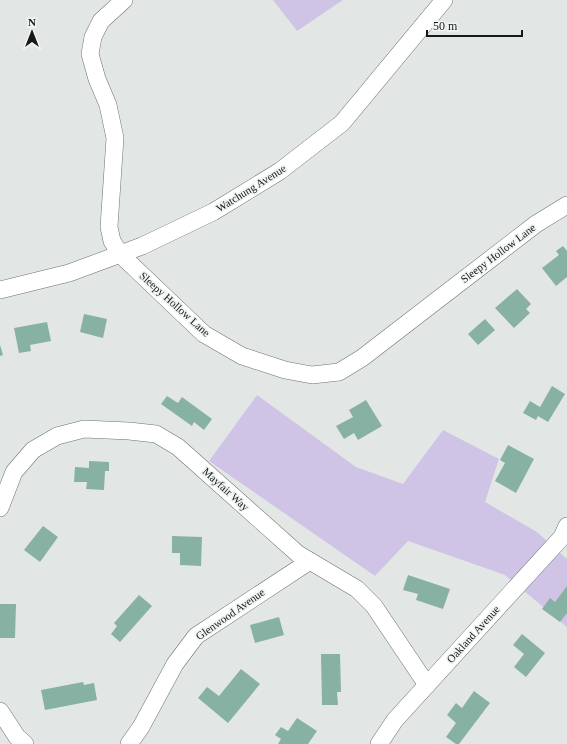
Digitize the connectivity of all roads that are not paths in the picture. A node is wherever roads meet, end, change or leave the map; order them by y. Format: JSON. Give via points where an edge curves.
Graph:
{"nodes":[{"id":1,"x":124,"y":0,"type":"edge"},
{"id":2,"x":444,"y":0,"type":"edge"},
{"id":3,"x":567,"y":206,"type":"edge"},
{"id":4,"x":120,"y":254,"type":"junction"},
{"id":5,"x":0,"y":290,"type":"edge"},
{"id":6,"x":0,"y":508,"type":"edge"},
{"id":7,"x":567,"y":526,"type":"edge"},
{"id":8,"x":310,"y":561,"type":"junction"},
{"id":9,"x":427,"y":685,"type":"junction"},
{"id":10,"x":0,"y":711,"type":"edge"},
{"id":11,"x":25,"y":744,"type":"edge"},
{"id":12,"x":129,"y":744,"type":"edge"},
{"id":13,"x":379,"y":744,"type":"edge"}],
"edges":[{"from":1,"to":4,"type":"street","name":"Sleepy Hollow Lane","via":[[101,21],[93,36],[90,54],[108,105],[115,138],[109,227],[112,241]]},
{"from":2,"to":4,"type":"street","name":"Watchung Avenue","via":[[336,128],[280,171],[213,212]]},
{"from":3,"to":4,"type":"street","name":"Sleepy Hollow Lane","via":[[536,224],[362,358],[339,372],[312,375],[285,370],[242,356],[204,334]]},
{"from":4,"to":5,"type":"street","name":"Watchung Avenue","via":[[68,273]]},
{"from":6,"to":8,"type":"street","name":"Mayfair Way","via":[[14,472],[33,450],[57,436],[84,429],[156,434],[178,447],[298,554]]},
{"from":7,"to":9,"type":"street","name":"Oakland Avenue","via":[[562,537]]},
{"from":8,"to":9,"type":"street","name":"Mayfair Way","via":[[357,589],[374,606]]},
{"from":8,"to":12,"type":"street","name":"Glenwood Avenue","via":[[196,636],[175,664]]},
{"from":9,"to":13,"type":"street","name":"Oakland Avenue","via":[[395,720]]},
{"from":10,"to":11,"type":"street","via":[[17,737]]}]}
